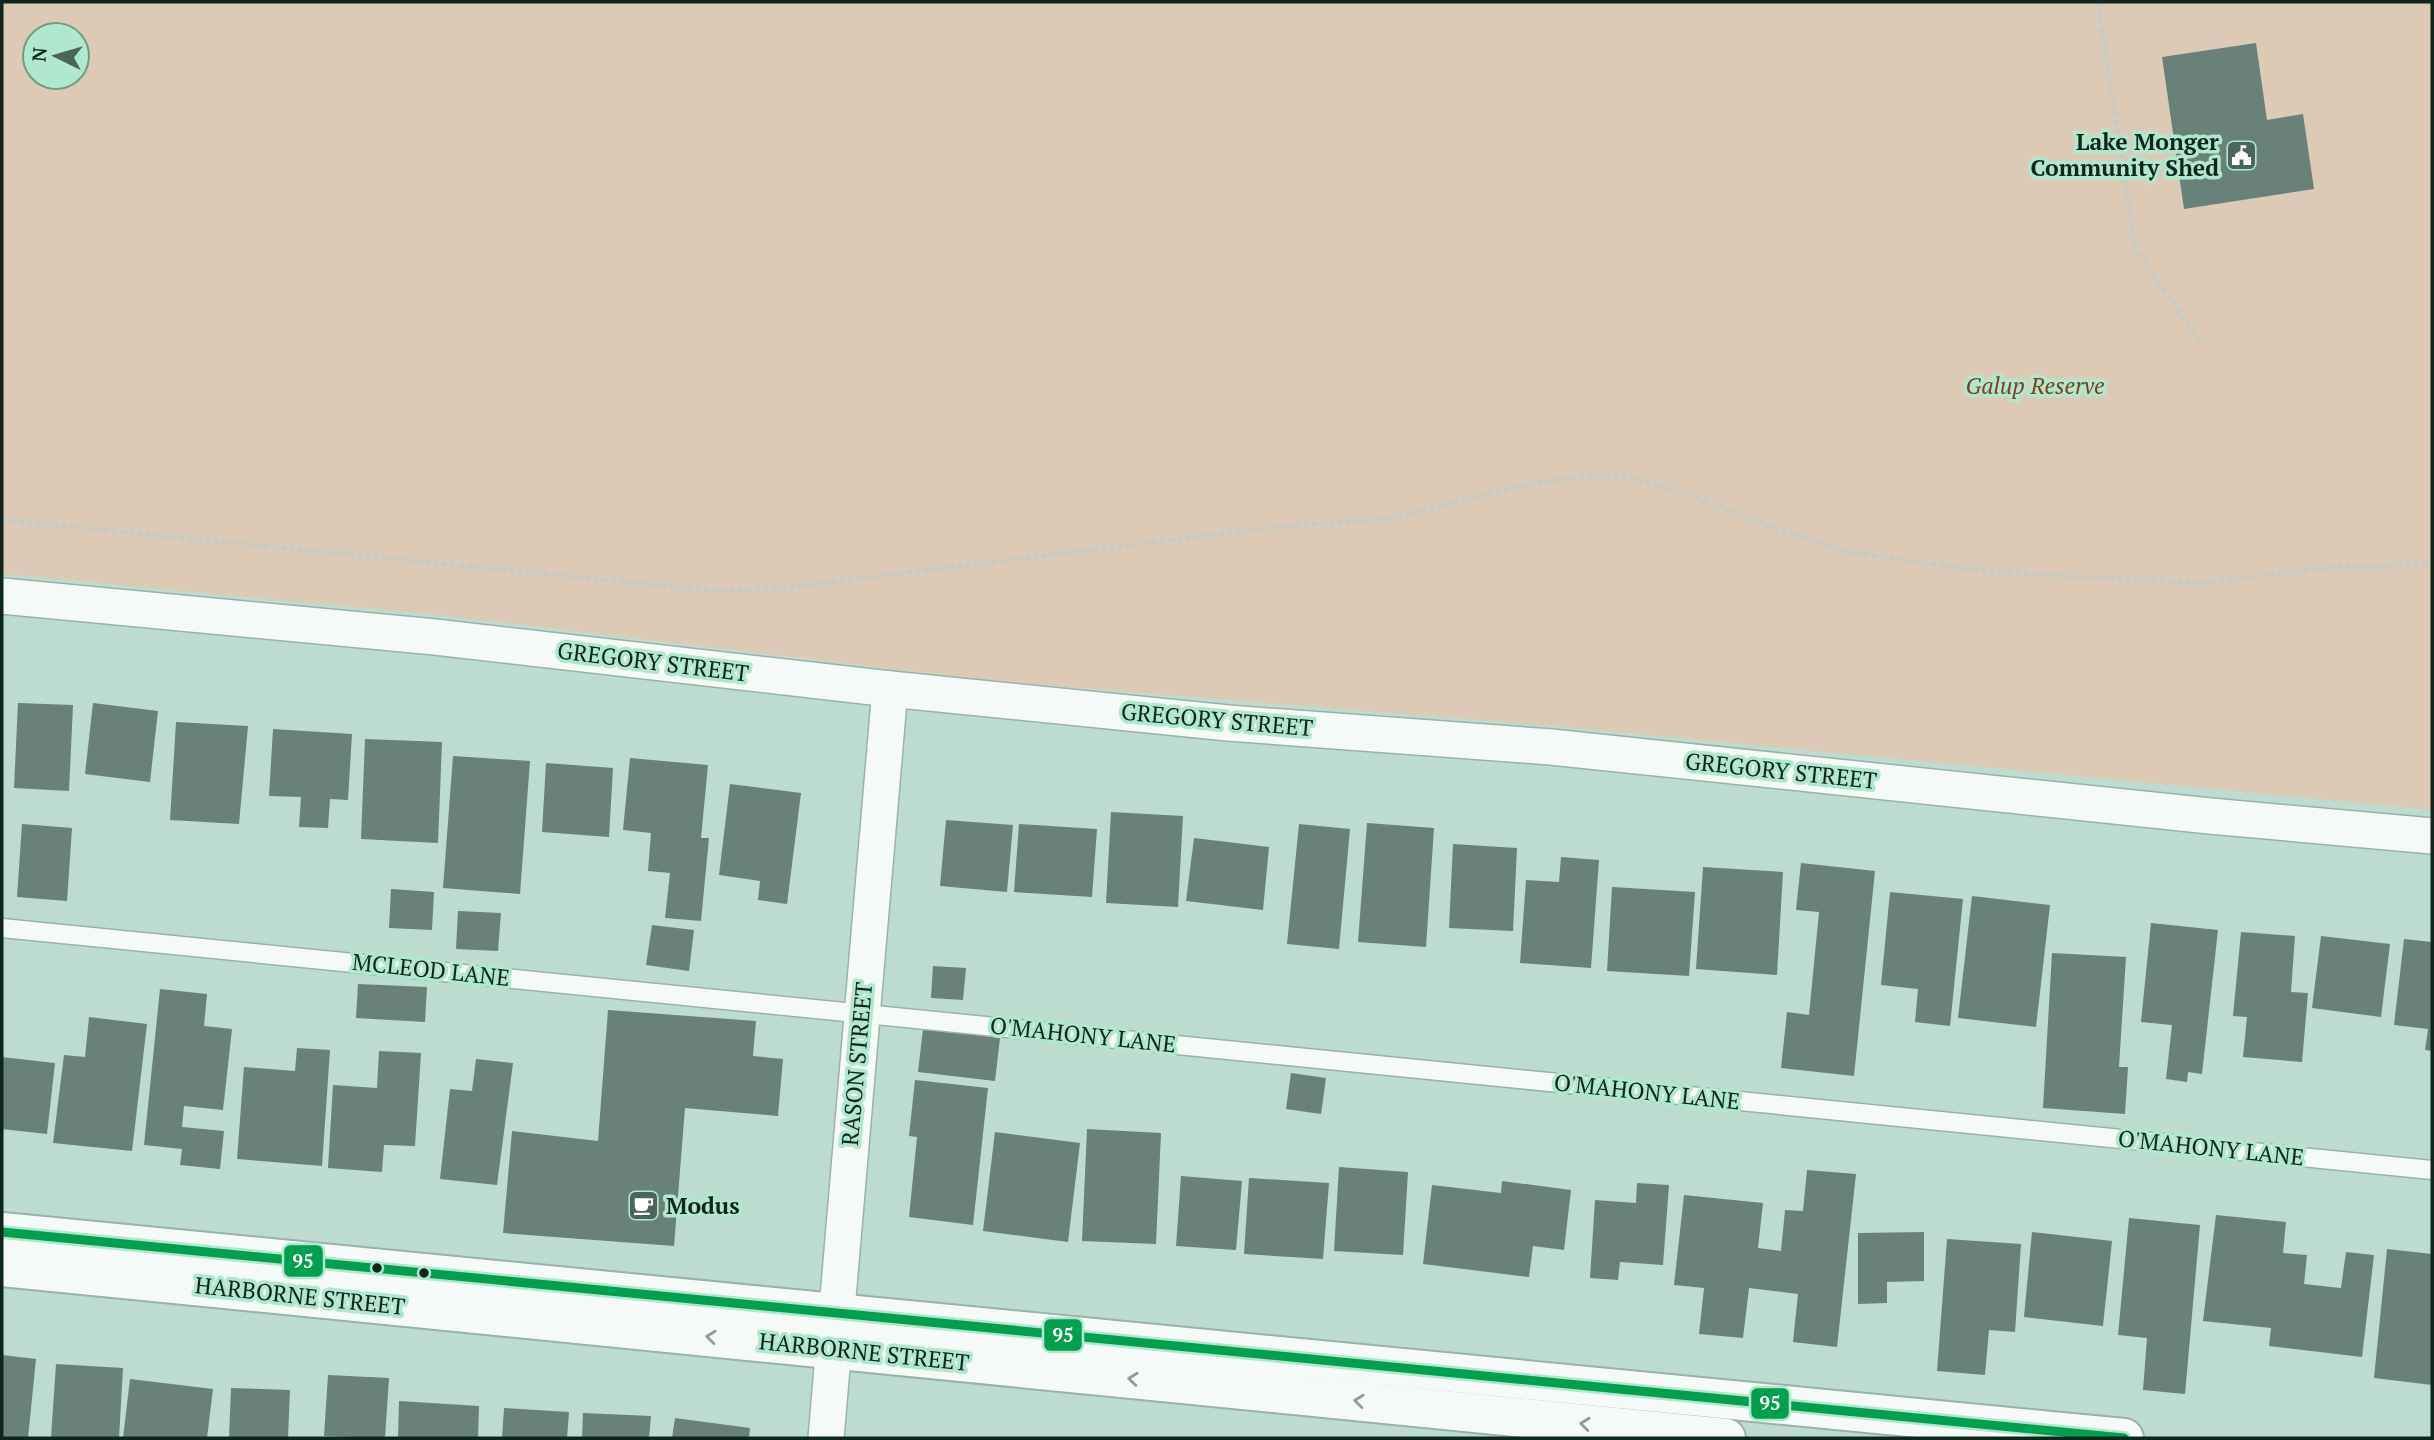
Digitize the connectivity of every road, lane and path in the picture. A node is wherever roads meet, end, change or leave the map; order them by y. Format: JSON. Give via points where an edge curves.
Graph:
{"nodes":[{"id":1,"x":2098,"y":2,"type":"edge"},
{"id":2,"x":2203,"y":345,"type":"dead end"},
{"id":3,"x":2,"y":520,"type":"edge"},
{"id":4,"x":2432,"y":562,"type":"edge"},
{"id":5,"x":2,"y":596,"type":"edge"},
{"id":6,"x":890,"y":689,"type":"junction"},
{"id":7,"x":2432,"y":835,"type":"edge"},
{"id":8,"x":2,"y":928,"type":"edge"},
{"id":9,"x":861,"y":1013,"type":"junction"},
{"id":10,"x":2432,"y":1170,"type":"edge"},
{"id":11,"x":2,"y":1232,"type":"edge"},
{"id":12,"x":2,"y":1267,"type":"edge"},
{"id":13,"x":835,"y":1330,"type":"junction"},
{"id":14,"x":825,"y":1438,"type":"edge"},
{"id":15,"x":1726,"y":1438,"type":"edge"},
{"id":16,"x":2124,"y":1438,"type":"edge"}],
"edges":[{"from":1,"to":2,"type":"path","via":[[2135,249]]},
{"from":3,"to":4,"type":"path","via":[[720,591],[782,588],[1276,527],[1388,519],[1533,483],[1587,476],[1627,477],[1847,552],[1966,569],[2204,583],[2340,566]]},
{"from":5,"to":6,"type":"street","name":"GREGORY STREET","via":[[435,637]]},
{"from":6,"to":7,"type":"street","name":"GREGORY STREET","via":[[1228,723],[1551,747]]},
{"from":6,"to":9,"type":"street","name":"RASON STREET"},
{"from":8,"to":9,"type":"lane","name":"MCLEOD LANE"},
{"from":9,"to":10,"type":"lane","name":"O'MAHONY LANE"},
{"from":9,"to":13,"type":"street","name":"RASON STREET"},
{"from":11,"to":13,"type":"main road","name":"HARBORNE STREET"},
{"from":13,"to":12,"type":"main road","name":"HARBORNE STREET","one_way":true},
{"from":13,"to":14,"type":"street","name":"RASON STREET"},
{"from":15,"to":13,"type":"main road","name":"HARBORNE STREET","one_way":true},
{"from":13,"to":16,"type":"main road","name":"HARBORNE STREET"}]}
